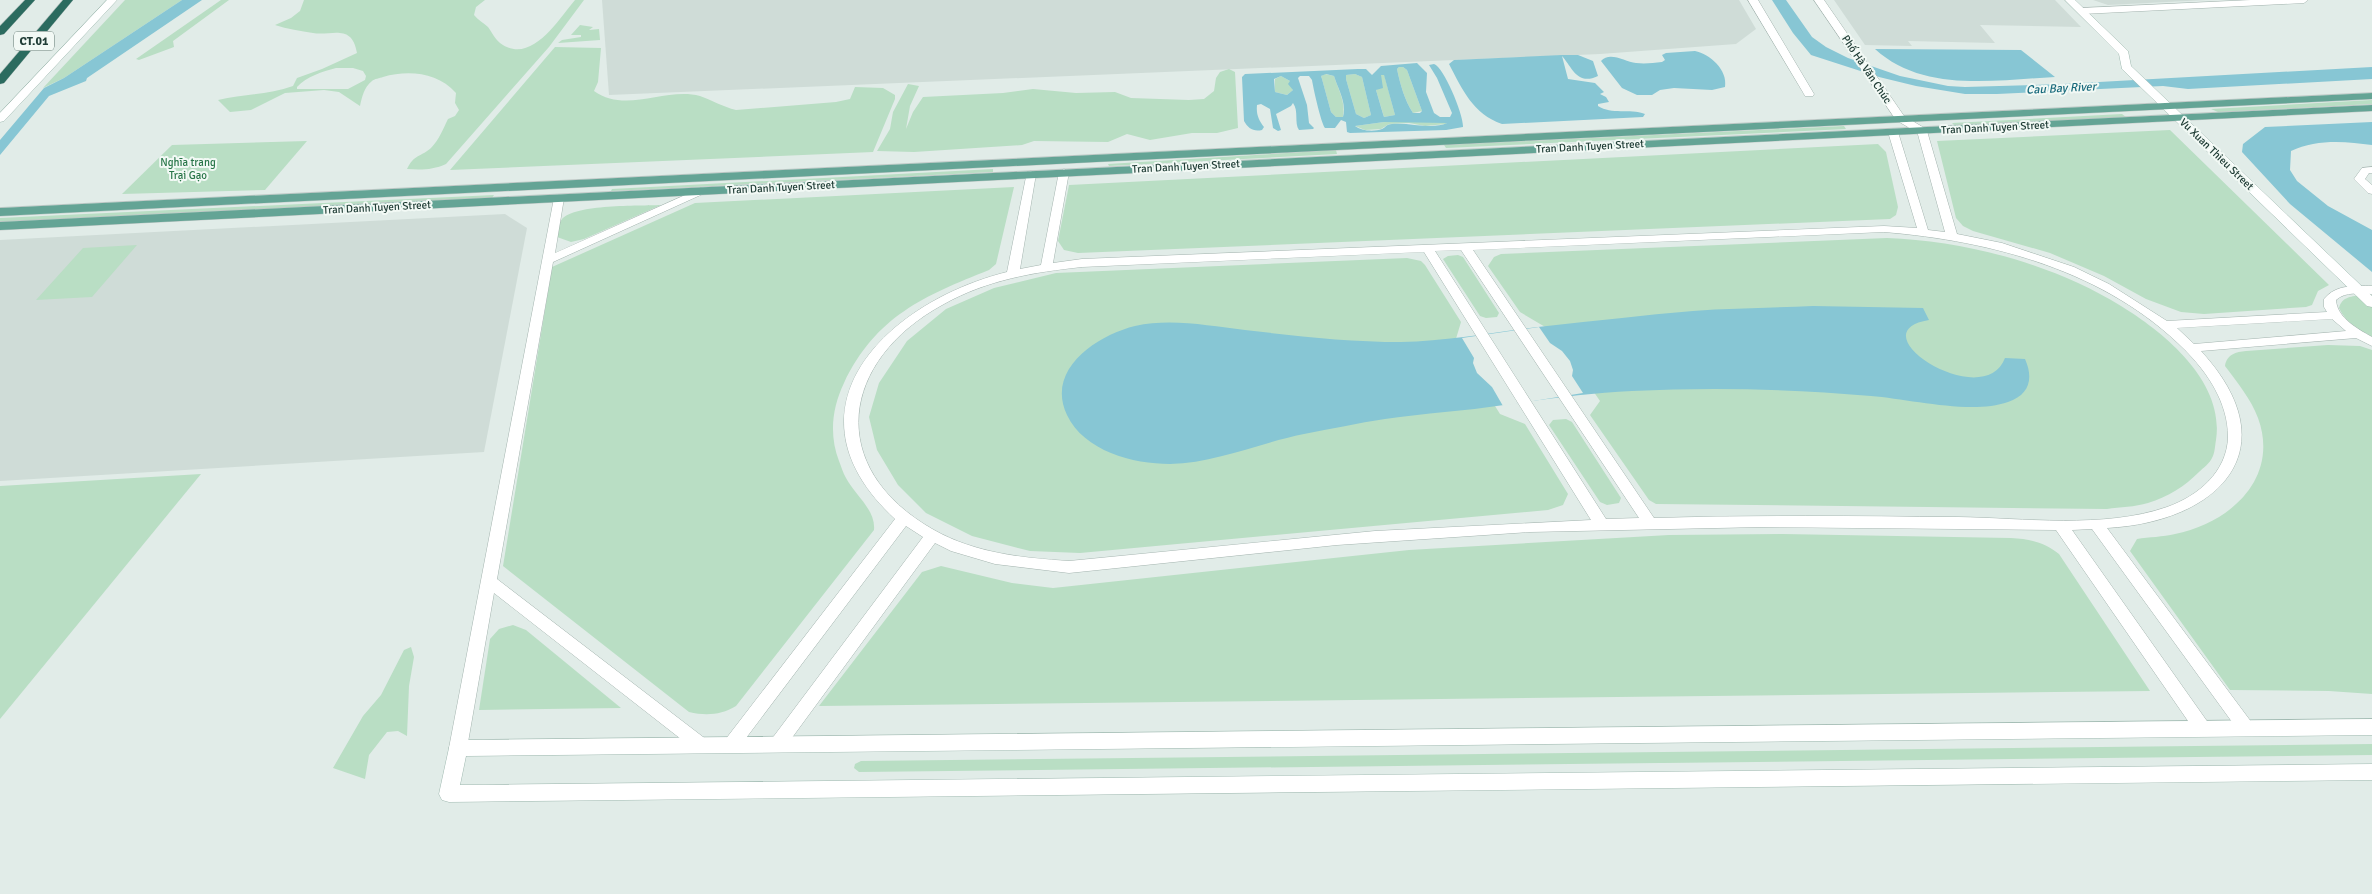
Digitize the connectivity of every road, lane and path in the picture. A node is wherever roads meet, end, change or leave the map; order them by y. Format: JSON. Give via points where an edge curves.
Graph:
{"nodes":[{"id":1,"x":24,"y":0,"type":"edge"},
{"id":2,"x":30,"y":0,"type":"edge"},
{"id":3,"x":70,"y":0,"type":"edge"},
{"id":4,"x":112,"y":0,"type":"edge"},
{"id":5,"x":1753,"y":0,"type":"edge"},
{"id":6,"x":1820,"y":0,"type":"edge"},
{"id":7,"x":2070,"y":0,"type":"edge"},
{"id":8,"x":2304,"y":0,"type":"edge"},
{"id":9,"x":2082,"y":11,"type":"junction"},
{"id":10,"x":0,"y":31,"type":"edge"},
{"id":11,"x":0,"y":81,"type":"edge"},
{"id":12,"x":1809,"y":94,"type":"dead end"},
{"id":13,"x":2372,"y":96,"type":"edge"},
{"id":14,"x":2166,"y":105,"type":"junction"},
{"id":15,"x":2372,"y":108,"type":"edge"},
{"id":16,"x":2178,"y":117,"type":"junction"},
{"id":17,"x":1900,"y":118,"type":"junction"},
{"id":18,"x":0,"y":120,"type":"edge"},
{"id":19,"x":1922,"y":131,"type":"junction"},
{"id":20,"x":1893,"y":132,"type":"junction"},
{"id":21,"x":1403,"y":143,"type":"junction"},
{"id":22,"x":1408,"y":155,"type":"junction"},
{"id":23,"x":1046,"y":160,"type":"junction"},
{"id":24,"x":2372,"y":170,"type":"edge"},
{"id":25,"x":1064,"y":172,"type":"junction"},
{"id":26,"x":1046,"y":173,"type":"junction"},
{"id":27,"x":1031,"y":174,"type":"junction"},
{"id":28,"x":564,"y":184,"type":"junction"},
{"id":29,"x":701,"y":191,"type":"junction"},
{"id":30,"x":2372,"y":191,"type":"edge"},
{"id":31,"x":559,"y":198,"type":"junction"},
{"id":32,"x":0,"y":212,"type":"edge"},
{"id":33,"x":0,"y":226,"type":"edge"},
{"id":34,"x":1923,"y":231,"type":"junction"},
{"id":35,"x":1952,"y":235,"type":"junction"},
{"id":36,"x":1465,"y":247,"type":"junction"},
{"id":37,"x":1427,"y":248,"type":"junction"},
{"id":38,"x":546,"y":261,"type":"junction"},
{"id":39,"x":1048,"y":266,"type":"junction"},
{"id":40,"x":1013,"y":273,"type":"junction"},
{"id":41,"x":2357,"y":289,"type":"junction"},
{"id":42,"x":2372,"y":290,"type":"edge"},
{"id":43,"x":2372,"y":303,"type":"edge"},
{"id":44,"x":2333,"y":314,"type":"junction"},
{"id":45,"x":2165,"y":325,"type":"junction"},
{"id":46,"x":2357,"y":334,"type":"junction"},
{"id":47,"x":2372,"y":342,"type":"edge"},
{"id":48,"x":2190,"y":348,"type":"junction"},
{"id":49,"x":904,"y":518,"type":"junction"},
{"id":50,"x":1650,"y":524,"type":"junction"},
{"id":51,"x":2060,"y":524,"type":"junction"},
{"id":52,"x":2096,"y":524,"type":"junction"},
{"id":53,"x":1602,"y":525,"type":"junction"},
{"id":54,"x":932,"y":536,"type":"junction"},
{"id":55,"x":489,"y":581,"type":"junction"},
{"id":56,"x":2372,"y":727,"type":"edge"},
{"id":57,"x":2246,"y":728,"type":"junction"},
{"id":58,"x":2202,"y":729,"type":"junction"},
{"id":59,"x":701,"y":745,"type":"junction"},
{"id":60,"x":731,"y":745,"type":"junction"},
{"id":61,"x":777,"y":745,"type":"junction"},
{"id":62,"x":458,"y":748,"type":"junction"},
{"id":63,"x":2372,"y":772,"type":"edge"}],
"edges":[{"from":1,"to":10,"type":"highway"},
{"from":2,"to":10,"type":"highway","number":"CT.01"},
{"from":3,"to":11,"type":"highway","number":"CT.01"},
{"from":4,"to":18,"type":"main road"},
{"from":5,"to":12,"type":"main road"},
{"from":6,"to":17,"type":"main road","name":"Phố Hà Văn Chúc"},
{"from":7,"to":9,"type":"main road","name":"Vu Xuan Thieu Street"},
{"from":8,"to":9,"type":"street"},
{"from":9,"to":14,"type":"main road","name":"Vu Xuan Thieu Street","via":[[2124,54],[2124,64]]},
{"from":13,"to":14,"type":"main road","name":"Tran Danh Tuyen Street"},
{"from":14,"to":16,"type":"main road","name":"Vu Xuan Thieu Street"},
{"from":14,"to":17,"type":"main road","name":"Tran Danh Tuyen Street"},
{"from":15,"to":16,"type":"main road","name":"Tran Danh Tuyen Street"},
{"from":16,"to":19,"type":"main road","name":"Tran Danh Tuyen Street"},
{"from":16,"to":41,"type":"main road","name":"Vu Xuan Thieu Street"},
{"from":17,"to":19,"type":"main road","name":"Phố Hà Văn Chúc"},
{"from":17,"to":20,"type":"main road"},
{"from":17,"to":21,"type":"main road","name":"Tran Danh Tuyen Street"},
{"from":19,"to":20,"type":"main road","name":"Tran Danh Tuyen Street"},
{"from":19,"to":35,"type":"street"},
{"from":20,"to":22,"type":"main road","name":"Tran Danh Tuyen Street"},
{"from":20,"to":34,"type":"street"},
{"from":21,"to":22,"type":"main road"},
{"from":21,"to":23,"type":"main road","name":"Tran Danh Tuyen Street"},
{"from":22,"to":25,"type":"main road","name":"Tran Danh Tuyen Street"},
{"from":23,"to":26,"type":"main road"},
{"from":23,"to":28,"type":"main road","name":"Tran Danh Tuyen Street"},
{"from":24,"to":30,"type":"street","via":[[2366,170],[2359,179]]},
{"from":25,"to":26,"type":"main road","name":"Tran Danh Tuyen Street"},
{"from":25,"to":39,"type":"street"},
{"from":26,"to":27,"type":"main road","name":"Tran Danh Tuyen Street"},
{"from":27,"to":29,"type":"main road","name":"Tran Danh Tuyen Street"},
{"from":27,"to":40,"type":"street"},
{"from":28,"to":31,"type":"main road"},
{"from":28,"to":32,"type":"main road","name":"Tran Danh Tuyen Street"},
{"from":29,"to":31,"type":"main road","name":"Tran Danh Tuyen Street"},
{"from":29,"to":38,"type":"street"},
{"from":31,"to":33,"type":"main road","name":"Tran Danh Tuyen Street"},
{"from":31,"to":38,"type":"street"},
{"from":34,"to":35,"type":"street"},
{"from":34,"to":36,"type":"street","via":[[1876,229]]},
{"from":35,"to":45,"type":"street","via":[[2058,265],[2124,297]]},
{"from":36,"to":37,"type":"street"},
{"from":36,"to":50,"type":"street"},
{"from":37,"to":39,"type":"street"},
{"from":37,"to":53,"type":"street"},
{"from":38,"to":55,"type":"street"},
{"from":39,"to":40,"type":"street"},
{"from":40,"to":49,"type":"street","via":[[965,289],[922,312],[877,352],[862,376],[850,427],[854,454],[866,479]]},
{"from":41,"to":42,"type":"street"},
{"from":41,"to":43,"type":"main road","name":"Vu Xuan Thieu Street"},
{"from":41,"to":44,"type":"street","via":[[2335,294],[2330,300]]},
{"from":44,"to":45,"type":"street"},
{"from":44,"to":46,"type":"street"},
{"from":45,"to":48,"type":"street"},
{"from":46,"to":47,"type":"street"},
{"from":46,"to":48,"type":"street"},
{"from":48,"to":52,"type":"street","via":[[2223,389],[2234,415],[2236,440],[2230,464],[2216,485],[2192,502],[2160,515],[2122,523]]},
{"from":49,"to":54,"type":"street"},
{"from":49,"to":60,"type":"street"},
{"from":50,"to":51,"type":"street","via":[[1860,520]]},
{"from":50,"to":53,"type":"street"},
{"from":51,"to":52,"type":"street"},
{"from":51,"to":58,"type":"street"},
{"from":52,"to":57,"type":"street"},
{"from":53,"to":54,"type":"street","via":[[1374,536],[1070,566],[1025,564],[983,556]]},
{"from":54,"to":61,"type":"street"},
{"from":55,"to":59,"type":"street"},
{"from":55,"to":62,"type":"street"},
{"from":56,"to":57,"type":"main road"},
{"from":57,"to":58,"type":"main road"},
{"from":58,"to":61,"type":"main road"},
{"from":59,"to":60,"type":"main road"},
{"from":59,"to":62,"type":"main road"},
{"from":60,"to":61,"type":"main road"},
{"from":62,"to":63,"type":"main road","via":[[449,794]]}]}
